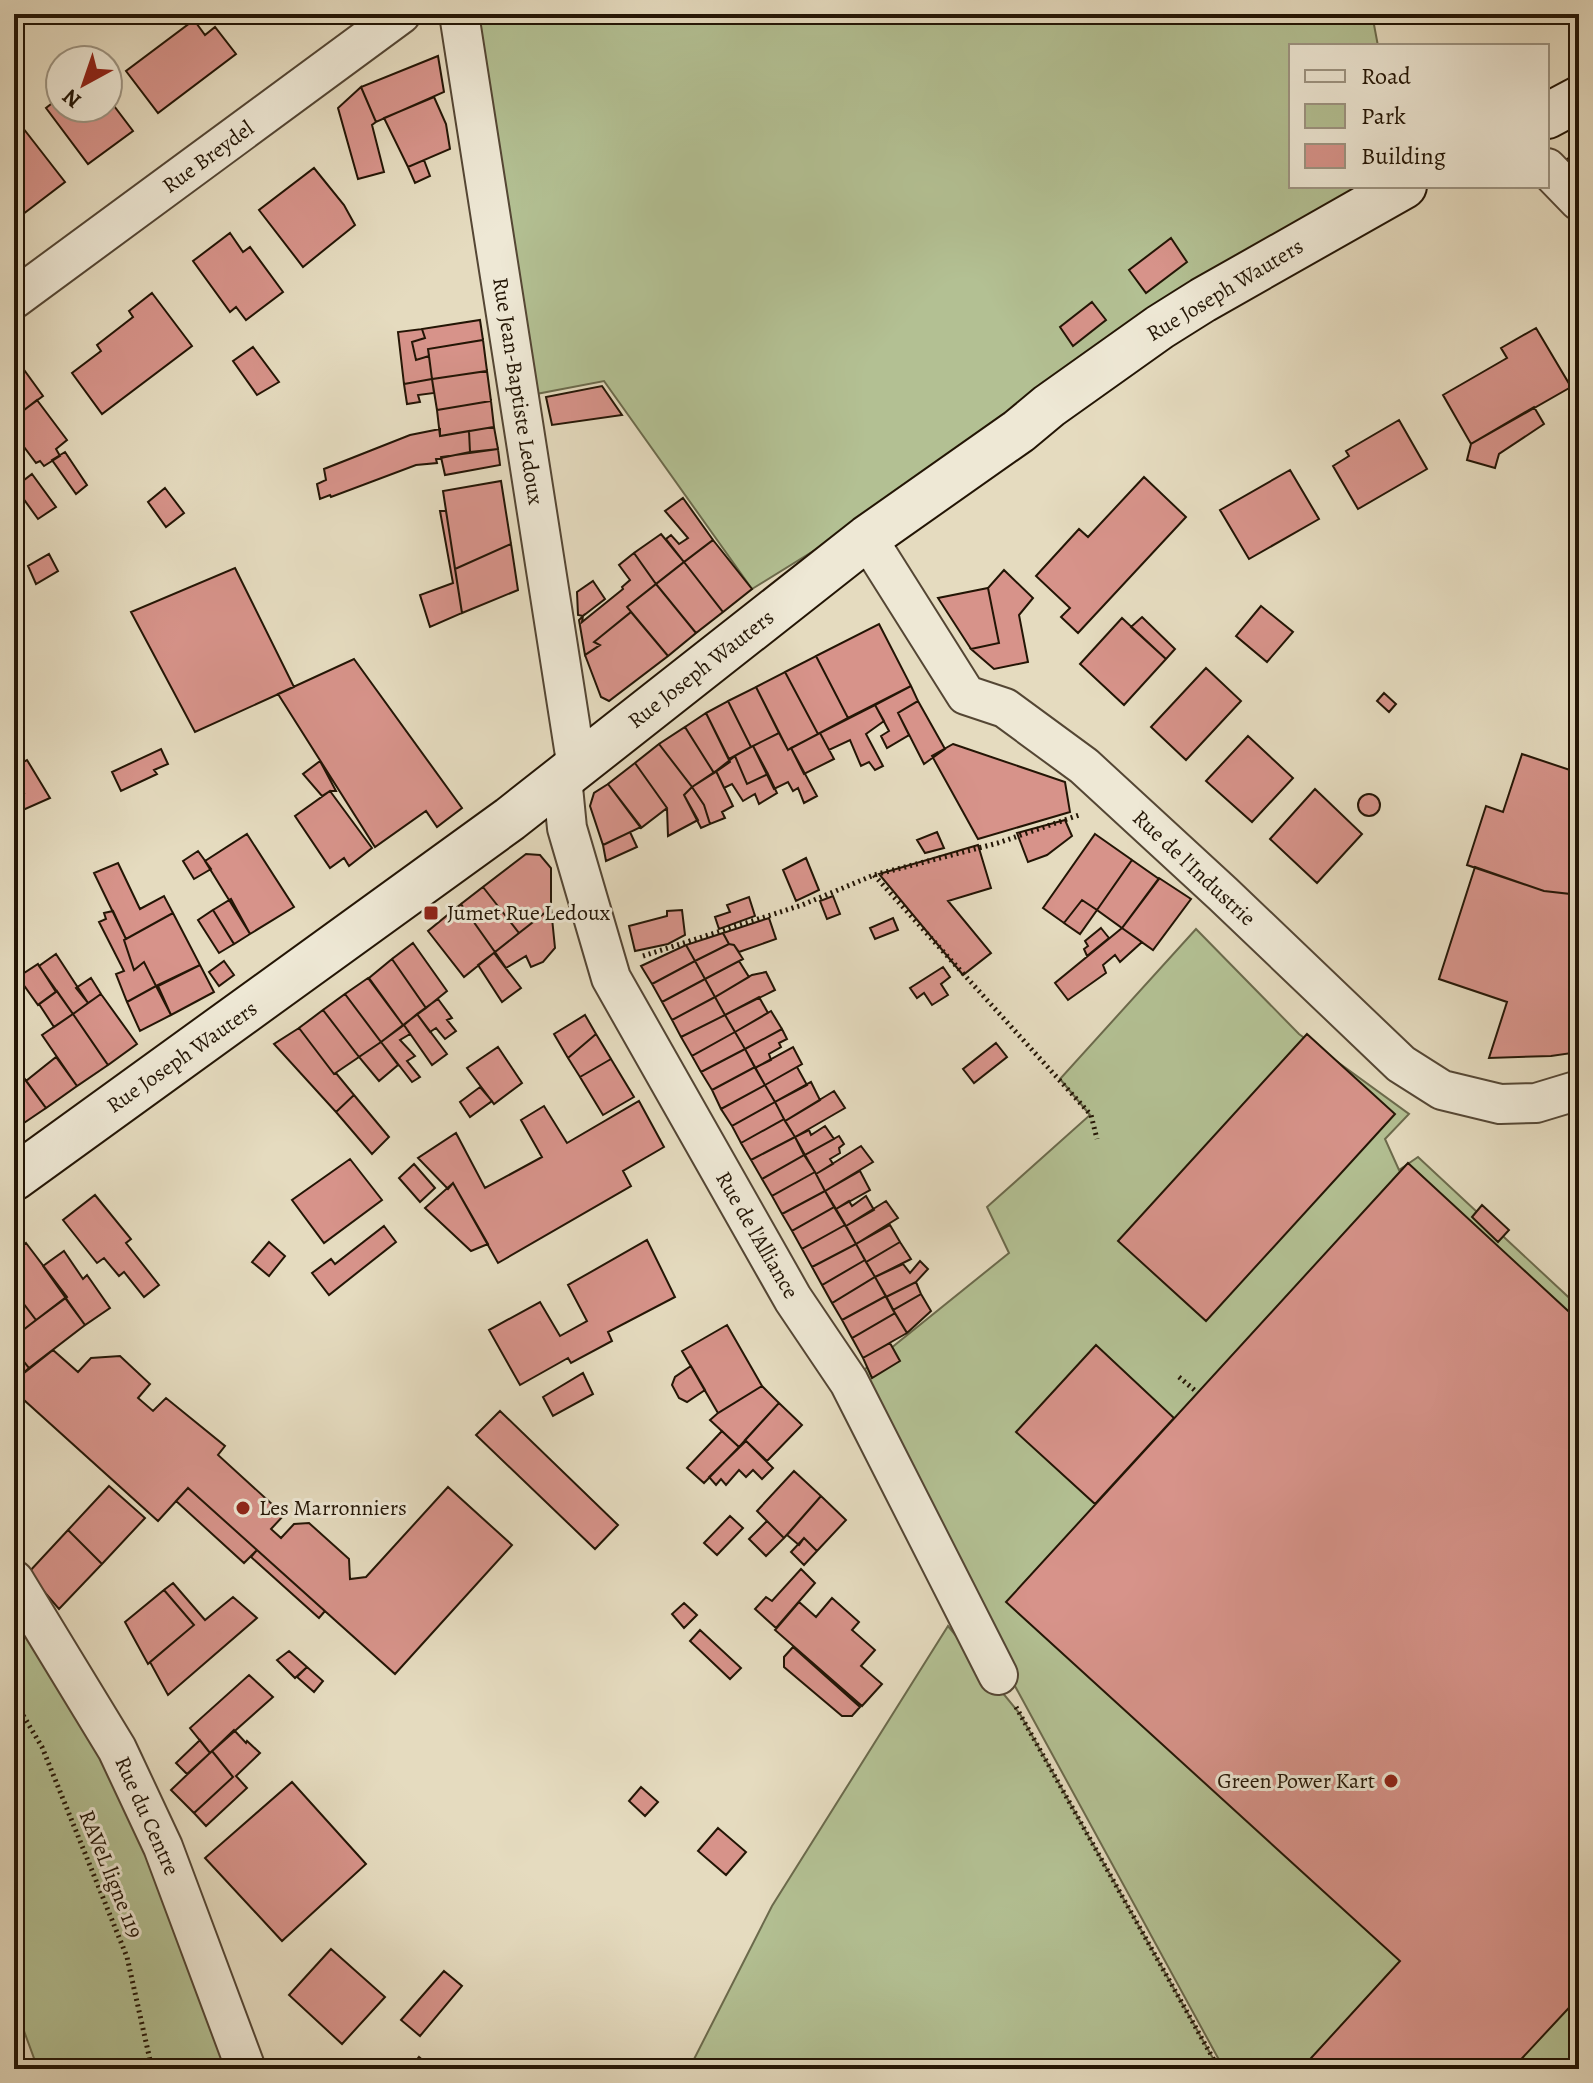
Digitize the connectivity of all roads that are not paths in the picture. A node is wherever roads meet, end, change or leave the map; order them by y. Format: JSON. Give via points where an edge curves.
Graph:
{"nodes":[{"id":1,"x":401,"y":14,"type":"edge"},
{"id":2,"x":459,"y":14,"type":"edge"},
{"id":3,"x":1579,"y":99,"type":"edge"},
{"id":4,"x":1549,"y":115,"type":"edge"},
{"id":5,"x":1549,"y":170,"type":"edge"},
{"id":6,"x":1400,"y":188,"type":"edge"},
{"id":7,"x":1579,"y":201,"type":"edge"},
{"id":8,"x":14,"y":299,"type":"edge"},
{"id":9,"x":867,"y":538,"type":"junction"},
{"id":10,"x":570,"y":772,"type":"junction"},
{"id":11,"x":1579,"y":1090,"type":"edge"},
{"id":12,"x":14,"y":1178,"type":"edge"},
{"id":13,"x":14,"y":1580,"type":"edge"},
{"id":14,"x":998,"y":1675,"type":"road end"},
{"id":15,"x":246,"y":2069,"type":"edge"}],
"edges":[{"from":1,"to":8,"type":"street","name":"Rue Breydel"},
{"from":2,"to":10,"type":"street","name":"Rue Jean-Baptiste Ledoux"},
{"from":3,"to":4,"type":"street"},
{"from":5,"to":7,"type":"street"},
{"from":6,"to":9,"type":"street","name":"Rue Joseph Wauters","via":[[1160,327]]},
{"from":9,"to":10,"type":"street","name":"Rue Joseph Wauters"},
{"from":9,"to":11,"type":"street","name":"Rue de l'Industrie","via":[[966,695],[1005,708],[1084,766],[1401,1064],[1442,1090],[1500,1104],[1536,1103]]},
{"from":10,"to":12,"type":"street","name":"Rue Joseph Wauters"},
{"from":10,"to":14,"type":"street","name":"Rue de l'Alliance","via":[[567,828],[611,978],[793,1299],[849,1382]]},
{"from":13,"to":15,"type":"street","name":"Rue du Centre","via":[[123,1762],[163,1847]]}]}
